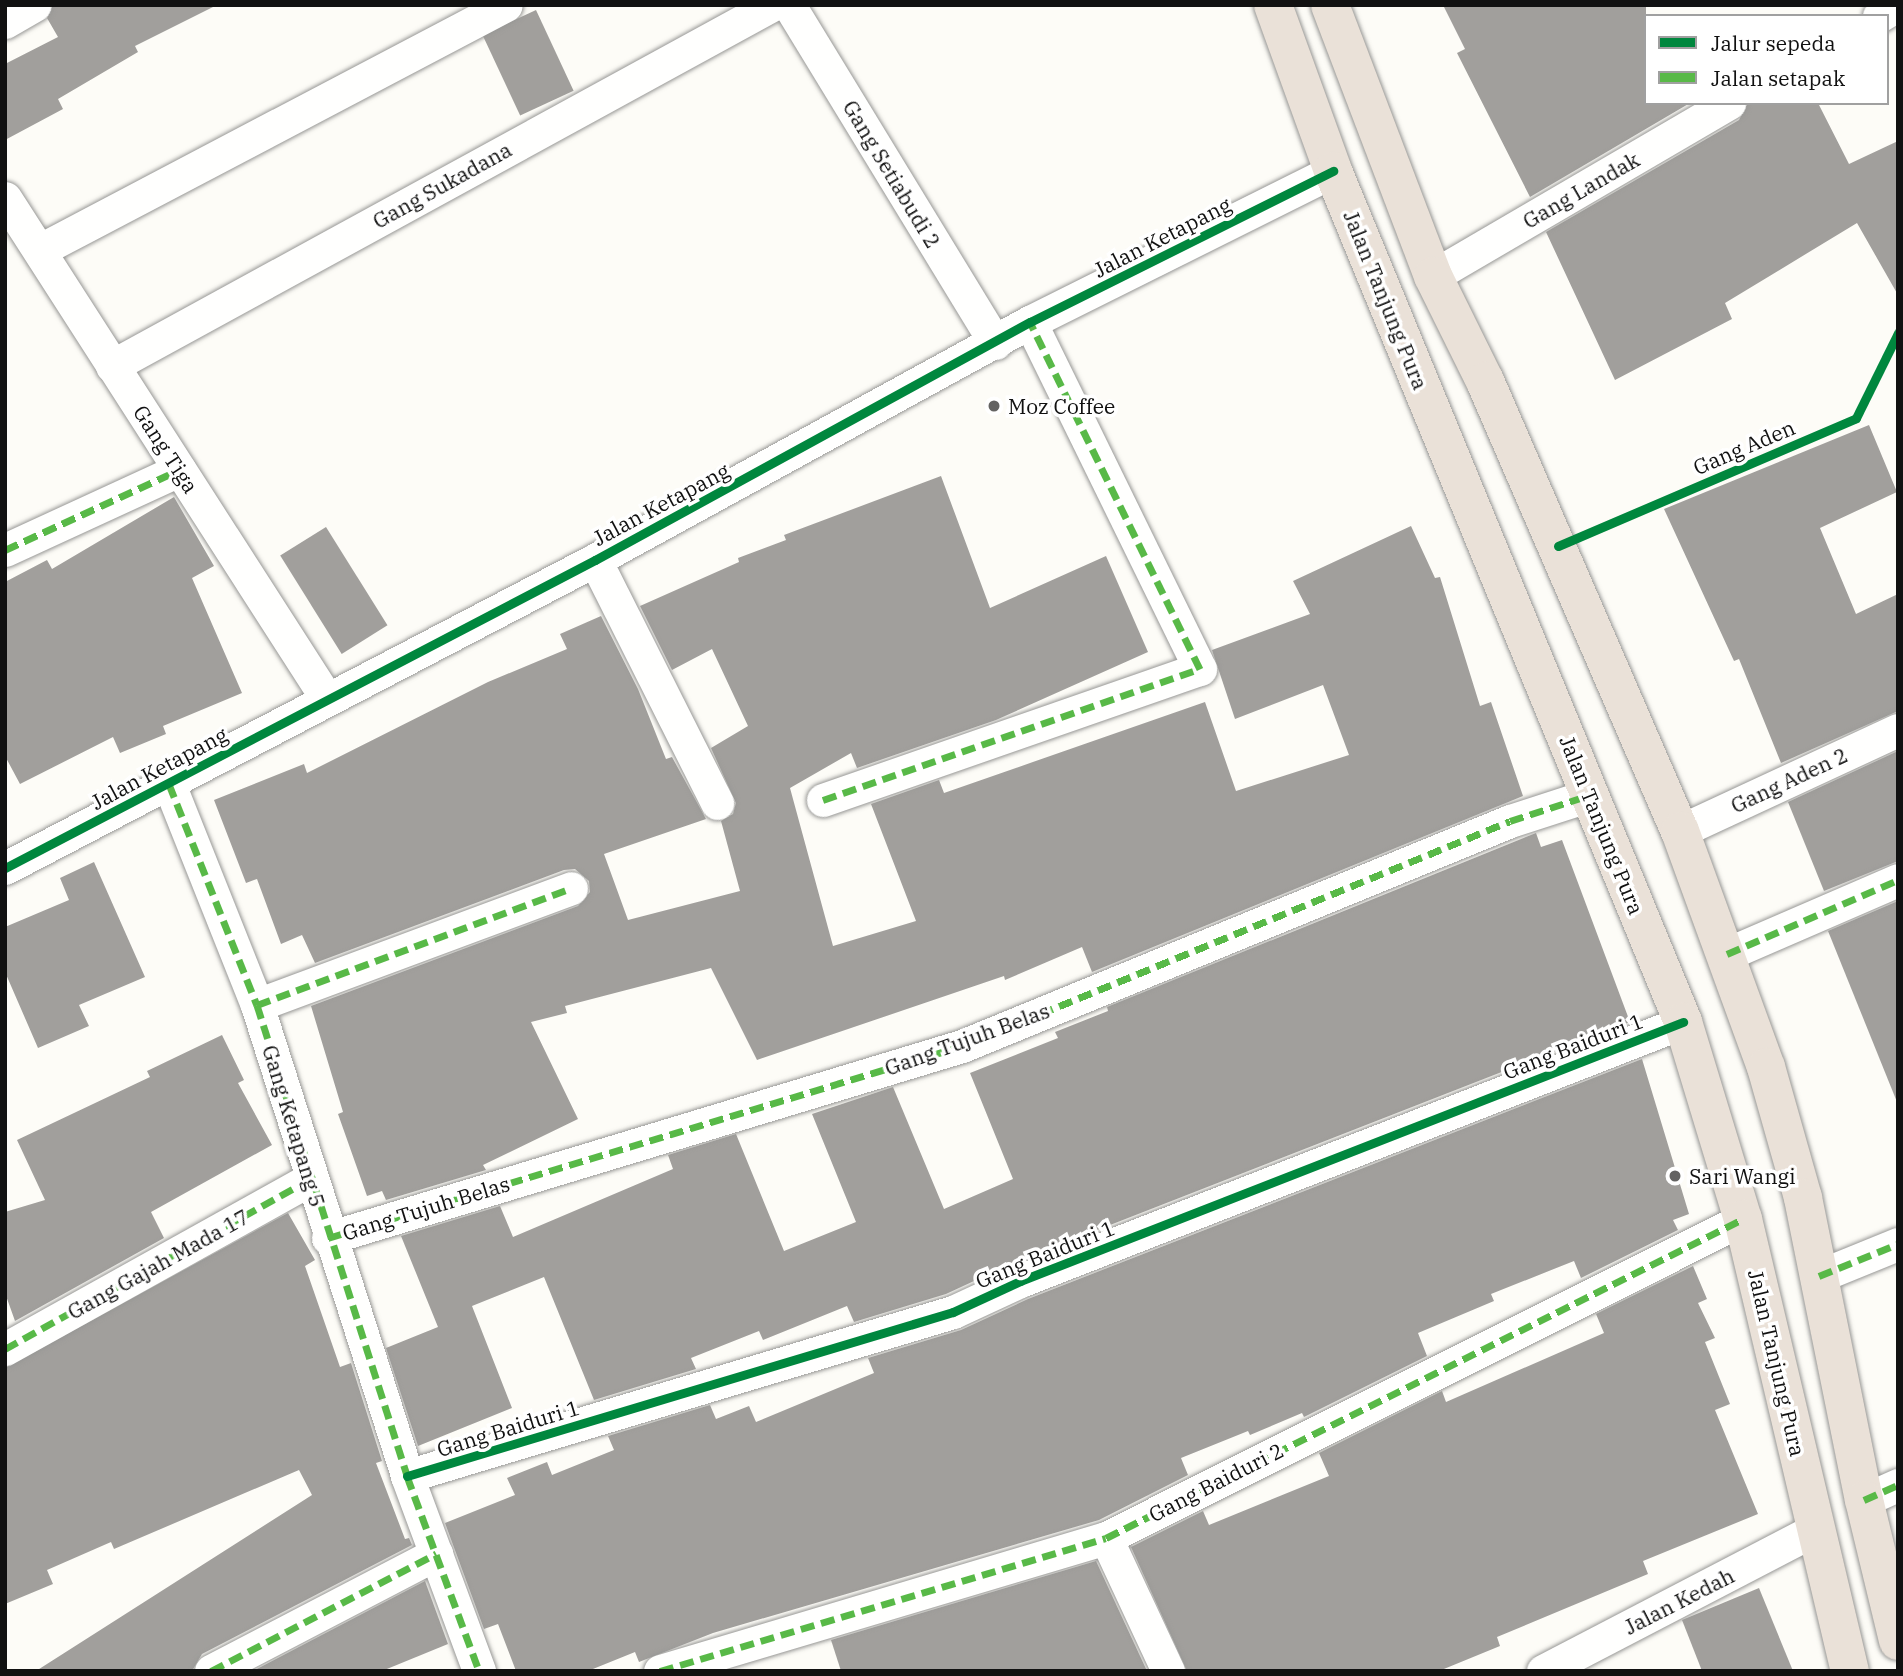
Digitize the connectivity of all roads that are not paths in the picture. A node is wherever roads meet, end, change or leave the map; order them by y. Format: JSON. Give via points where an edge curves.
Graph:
{"nodes":[{"id":1,"x":34,"y":5,"type":"edge"},
{"id":2,"x":506,"y":5,"type":"edge"},
{"id":3,"x":772,"y":5,"type":"edge"},
{"id":4,"x":789,"y":5,"type":"edge"},
{"id":5,"x":1273,"y":5,"type":"edge"},
{"id":6,"x":1330,"y":5,"type":"edge"},
{"id":7,"x":5,"y":22,"type":"edge"},
{"id":8,"x":1726,"y":105,"type":"edge"},
{"id":9,"x":1333,"y":171,"type":"junction"},
{"id":10,"x":5,"y":198,"type":"edge"},
{"id":11,"x":40,"y":250,"type":"junction"},
{"id":12,"x":1433,"y":276,"type":"junction"},
{"id":13,"x":1030,"y":322,"type":"junction"},
{"id":14,"x":995,"y":343,"type":"junction"},
{"id":15,"x":112,"y":366,"type":"junction"},
{"id":16,"x":1500,"y":415,"type":"junction"},
{"id":17,"x":1444,"y":439,"type":"junction"},
{"id":18,"x":179,"y":470,"type":"junction"},
{"id":19,"x":5,"y":550,"type":"edge"},
{"id":20,"x":594,"y":560,"type":"junction"},
{"id":21,"x":327,"y":699,"type":"junction"},
{"id":22,"x":1898,"y":730,"type":"edge"},
{"id":23,"x":169,"y":784,"type":"junction"},
{"id":24,"x":1590,"y":795,"type":"junction"},
{"id":25,"x":823,"y":800,"type":"dead end"},
{"id":26,"x":717,"y":803,"type":"dead end"},
{"id":27,"x":1681,"y":831,"type":"junction"},
{"id":28,"x":5,"y":868,"type":"edge"},
{"id":29,"x":1898,"y":880,"type":"edge"},
{"id":30,"x":570,"y":888,"type":"dead end"},
{"id":31,"x":1727,"y":954,"type":"junction"},
{"id":32,"x":257,"y":1005,"type":"junction"},
{"id":33,"x":1683,"y":1022,"type":"junction"},
{"id":34,"x":310,"y":1179,"type":"junction"},
{"id":35,"x":1743,"y":1219,"type":"junction"},
{"id":36,"x":328,"y":1238,"type":"junction"},
{"id":37,"x":1898,"y":1244,"type":"edge"},
{"id":38,"x":1819,"y":1276,"type":"junction"},
{"id":39,"x":5,"y":1349,"type":"edge"},
{"id":40,"x":407,"y":1476,"type":"junction"},
{"id":41,"x":1898,"y":1485,"type":"edge"},
{"id":42,"x":1864,"y":1500,"type":"junction"},
{"id":43,"x":1814,"y":1530,"type":"junction"},
{"id":44,"x":1105,"y":1538,"type":"junction"},
{"id":45,"x":436,"y":1554,"type":"junction"},
{"id":46,"x":1898,"y":1642,"type":"edge"},
{"id":47,"x":211,"y":1671,"type":"edge"},
{"id":48,"x":479,"y":1671,"type":"edge"},
{"id":49,"x":660,"y":1671,"type":"edge"},
{"id":50,"x":1168,"y":1671,"type":"edge"},
{"id":51,"x":1543,"y":1671,"type":"edge"},
{"id":52,"x":1850,"y":1671,"type":"edge"}],
"edges":[{"from":1,"to":7,"type":"street"},
{"from":2,"to":11,"type":"street"},
{"from":3,"to":15,"type":"street","name":"Gang Sukadana"},
{"from":4,"to":14,"type":"street","name":"Gang Setiabudi 2"},
{"from":5,"to":9,"type":"highway","name":"Jalan Tanjung Pura"},
{"from":6,"to":12,"type":"highway"},
{"from":8,"to":12,"type":"street","name":"Gang Landak"},
{"from":9,"to":13,"type":"street","name":"Jalan Ketapang"},
{"from":9,"to":17,"type":"highway","name":"Jalan Tanjung Pura"},
{"from":10,"to":11,"type":"street","name":"Gang Tiga"},
{"from":11,"to":15,"type":"street","name":"Gang Tiga"},
{"from":12,"to":16,"type":"highway"},
{"from":13,"to":14,"type":"street","name":"Jalan Ketapang"},
{"from":13,"to":25,"type":"street","via":[[1200,669]]},
{"from":14,"to":20,"type":"street","name":"Jalan Ketapang"},
{"from":15,"to":18,"type":"street","name":"Gang Tiga"},
{"from":16,"to":17,"type":"highway"},
{"from":16,"to":27,"type":"highway"},
{"from":17,"to":24,"type":"highway","name":"Jalan Tanjung Pura"},
{"from":18,"to":19,"type":"street"},
{"from":18,"to":21,"type":"street","name":"Gang Tiga"},
{"from":20,"to":21,"type":"street","name":"Jalan Ketapang"},
{"from":20,"to":26,"type":"street"},
{"from":21,"to":23,"type":"street","name":"Jalan Ketapang"},
{"from":22,"to":27,"type":"street","name":"Gang Aden 2"},
{"from":23,"to":28,"type":"street","name":"Jalan Ketapang"},
{"from":23,"to":32,"type":"street","name":"Gang Ketapang 5"},
{"from":24,"to":33,"type":"highway","name":"Jalan Tanjung Pura"},
{"from":24,"to":36,"type":"street","name":"Gang Tujuh Belas","via":[[1510,821],[962,1046]]},
{"from":27,"to":31,"type":"highway"},
{"from":29,"to":31,"type":"street"},
{"from":30,"to":32,"type":"street"},
{"from":31,"to":38,"type":"highway","via":[[1766,1067]]},
{"from":32,"to":34,"type":"street","name":"Gang Ketapang 5"},
{"from":33,"to":35,"type":"highway","name":"Jalan Tanjung Pura"},
{"from":33,"to":40,"type":"street","name":"Gang Baiduri 1","via":[[1020,1281],[953,1312]]},
{"from":34,"to":36,"type":"street","name":"Gang Ketapang 5"},
{"from":34,"to":39,"type":"street","name":"Gang Gajah Mada 17"},
{"from":35,"to":43,"type":"highway","name":"Jalan Tanjung Pura"},
{"from":35,"to":44,"type":"street","name":"Gang Baiduri 2"},
{"from":36,"to":40,"type":"street","name":"Gang Ketapang 5"},
{"from":37,"to":38,"type":"street"},
{"from":38,"to":42,"type":"highway"},
{"from":40,"to":45,"type":"street","name":"Gang Ketapang 5"},
{"from":41,"to":42,"type":"street"},
{"from":42,"to":46,"type":"highway"},
{"from":43,"to":51,"type":"street","name":"Jalan Kedah"},
{"from":43,"to":52,"type":"highway","name":"Jalan Tanjung Pura"},
{"from":44,"to":49,"type":"street","name":"Gang Baiduri 2"},
{"from":44,"to":50,"type":"street"},
{"from":45,"to":47,"type":"street"},
{"from":45,"to":48,"type":"street","name":"Gang Ketapang 5"}]}
